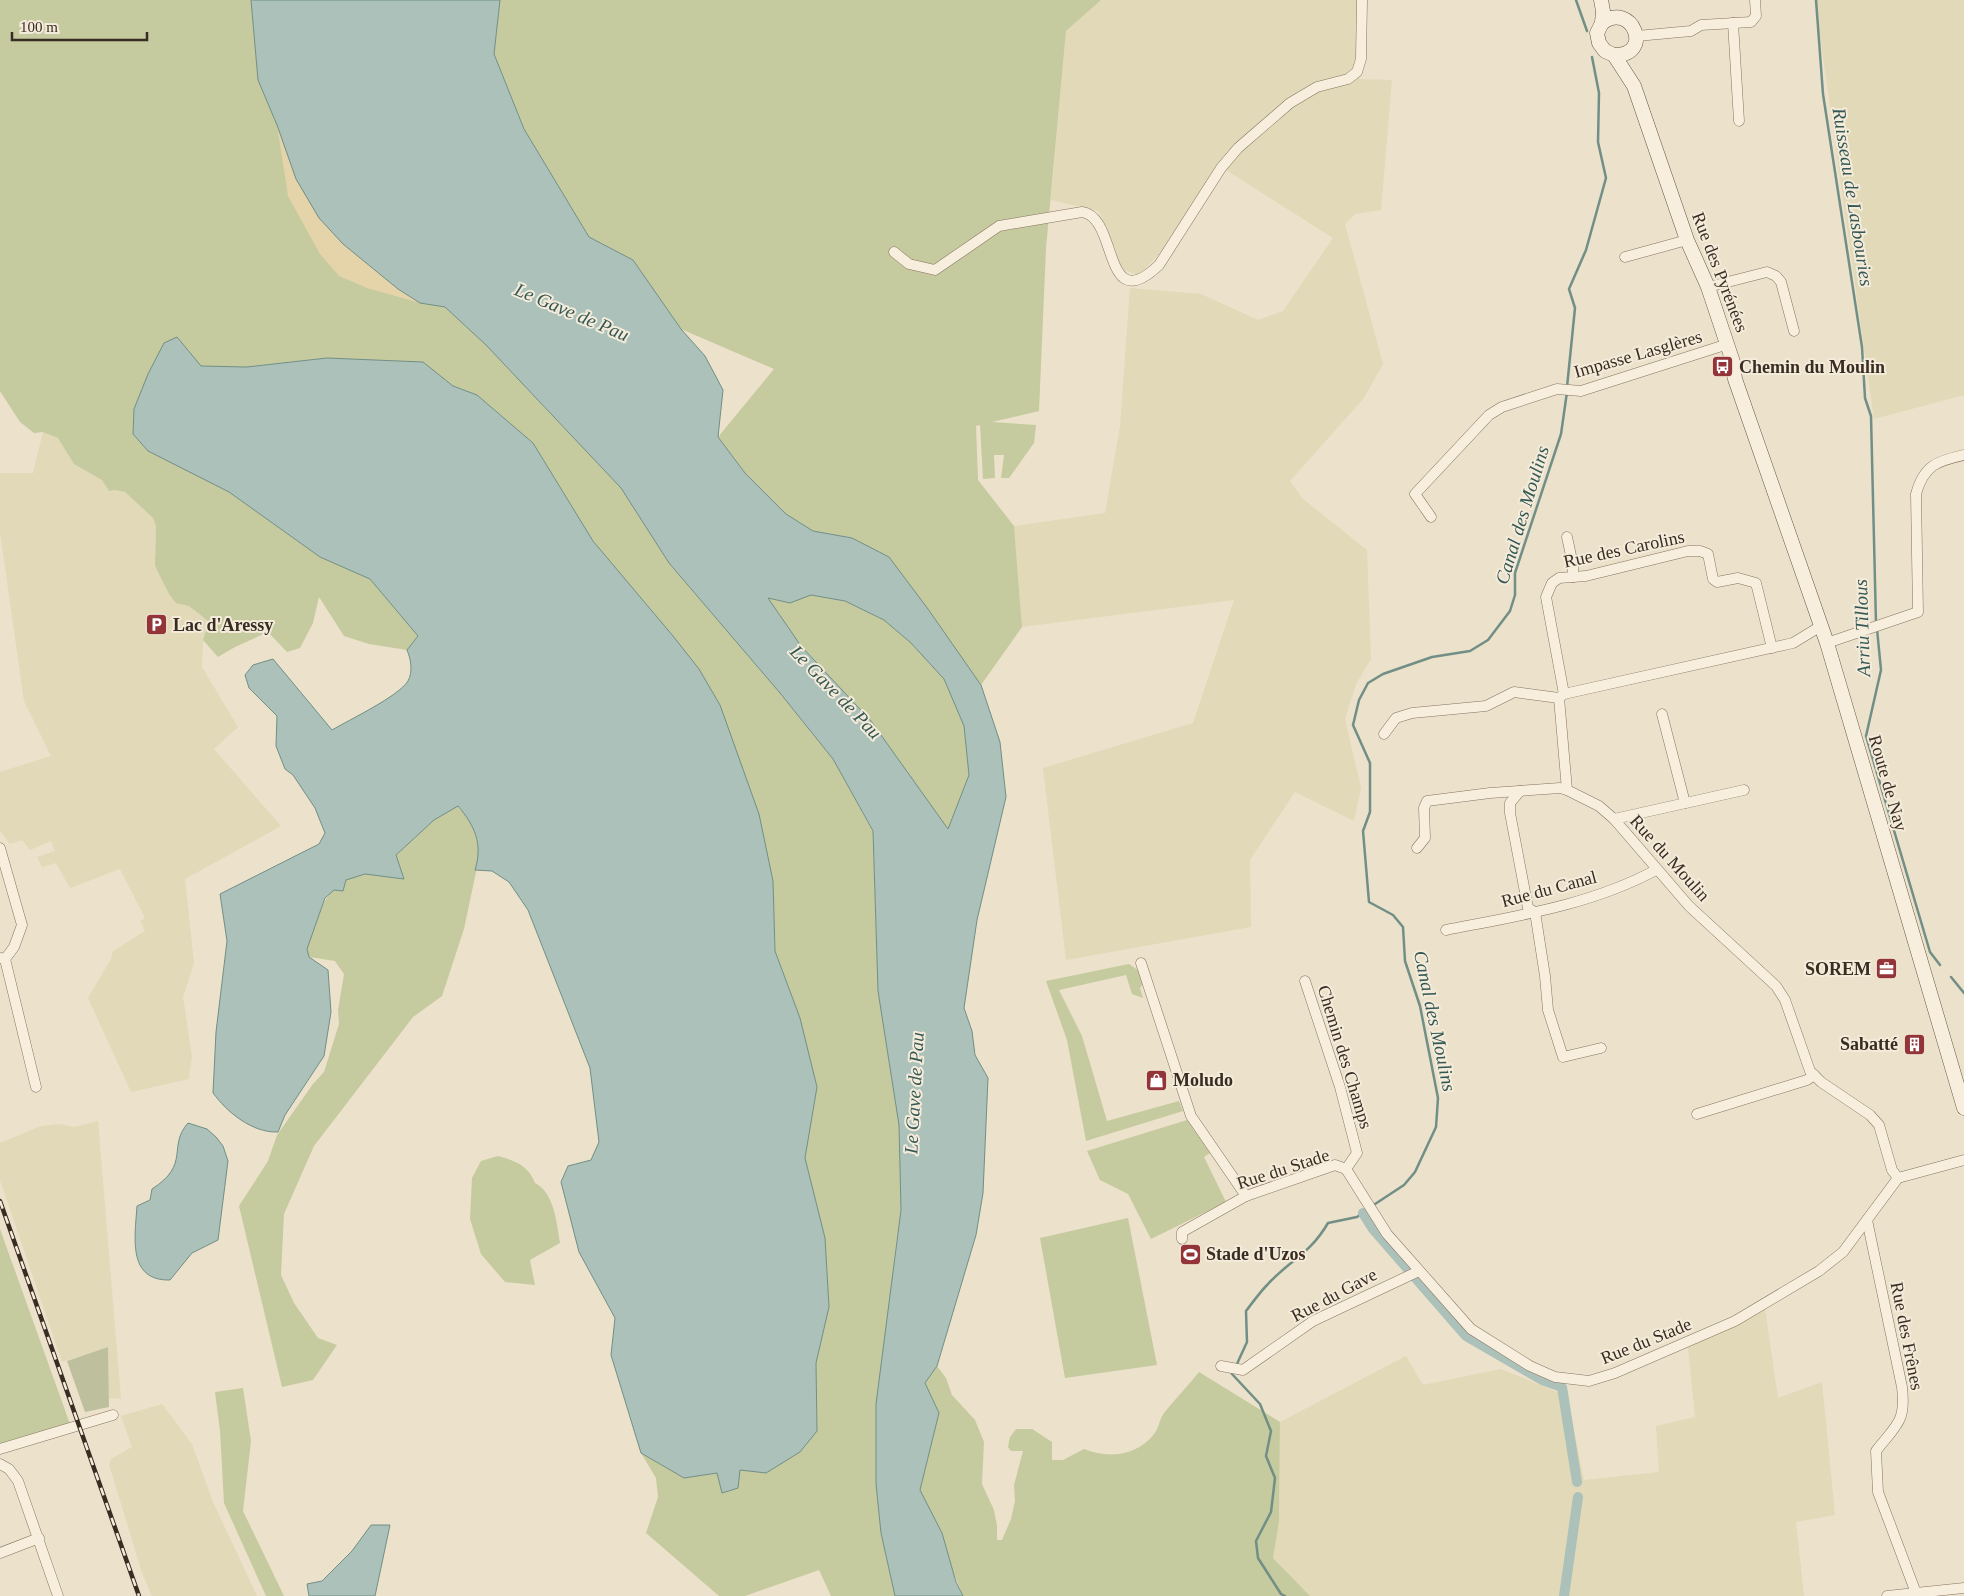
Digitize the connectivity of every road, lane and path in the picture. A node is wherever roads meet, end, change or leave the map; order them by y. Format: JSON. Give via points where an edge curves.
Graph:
{"nodes":[{"id":1,"x":1362,"y":0,"type":"edge"},
{"id":2,"x":1601,"y":0,"type":"edge"},
{"id":3,"x":1609,"y":0,"type":"edge"},
{"id":4,"x":1755,"y":0,"type":"edge"},
{"id":5,"x":1621,"y":16,"type":"junction"},
{"id":6,"x":1602,"y":23,"type":"junction"},
{"id":7,"x":1732,"y":23,"type":"junction"},
{"id":8,"x":1635,"y":42,"type":"junction"},
{"id":9,"x":1614,"y":55,"type":"junction"},
{"id":10,"x":1634,"y":86,"type":"junction"},
{"id":11,"x":1739,"y":121,"type":"dead end"},
{"id":12,"x":1687,"y":240,"type":"junction"},
{"id":13,"x":894,"y":252,"type":"dead end"},
{"id":14,"x":1625,"y":257,"type":"dead end"},
{"id":15,"x":1708,"y":286,"type":"junction"},
{"id":16,"x":1794,"y":331,"type":"dead end"},
{"id":17,"x":1728,"y":344,"type":"junction"},
{"id":18,"x":1964,"y":455,"type":"edge"},
{"id":19,"x":1767,"y":472,"type":"joint"},
{"id":20,"x":1431,"y":517,"type":"dead end"},
{"id":21,"x":1567,"y":537,"type":"dead end"},
{"id":22,"x":1573,"y":577,"type":"junction"},
{"id":23,"x":1821,"y":626,"type":"junction"},
{"id":24,"x":1826,"y":643,"type":"junction"},
{"id":25,"x":1772,"y":648,"type":"junction"},
{"id":26,"x":1562,"y":696,"type":"junction"},
{"id":27,"x":1662,"y":714,"type":"dead end"},
{"id":28,"x":1384,"y":734,"type":"dead end"},
{"id":29,"x":1567,"y":790,"type":"junction"},
{"id":30,"x":1744,"y":790,"type":"dead end"},
{"id":31,"x":1520,"y":791,"type":"junction"},
{"id":32,"x":1494,"y":793,"type":"junction"},
{"id":33,"x":1685,"y":803,"type":"junction"},
{"id":34,"x":1510,"y":808,"type":"junction"},
{"id":35,"x":1614,"y":819,"type":"junction"},
{"id":36,"x":0,"y":848,"type":"edge"},
{"id":37,"x":1417,"y":848,"type":"dead end"},
{"id":38,"x":1656,"y":870,"type":"junction"},
{"id":39,"x":1535,"y":912,"type":"junction"},
{"id":40,"x":1446,"y":930,"type":"dead end"},
{"id":41,"x":2,"y":958,"type":"edge"},
{"id":42,"x":1141,"y":963,"type":"dead end"},
{"id":43,"x":1305,"y":981,"type":"dead end"},
{"id":44,"x":1601,"y":1048,"type":"dead end"},
{"id":45,"x":1814,"y":1075,"type":"junction"},
{"id":46,"x":36,"y":1088,"type":"dead end"},
{"id":47,"x":1964,"y":1108,"type":"edge"},
{"id":48,"x":1697,"y":1114,"type":"dead end"},
{"id":49,"x":1964,"y":1160,"type":"edge"},
{"id":50,"x":1346,"y":1169,"type":"junction"},
{"id":51,"x":1898,"y":1178,"type":"junction"},
{"id":52,"x":1246,"y":1196,"type":"junction"},
{"id":53,"x":1867,"y":1220,"type":"junction"},
{"id":54,"x":1182,"y":1239,"type":"dead end"},
{"id":55,"x":1414,"y":1273,"type":"junction"},
{"id":56,"x":1226,"y":1366,"type":"dead end"},
{"id":57,"x":113,"y":1415,"type":"dead end"},
{"id":58,"x":0,"y":1449,"type":"edge"},
{"id":59,"x":0,"y":1464,"type":"edge"},
{"id":60,"x":39,"y":1538,"type":"junction"},
{"id":61,"x":0,"y":1553,"type":"edge"},
{"id":62,"x":1964,"y":1588,"type":"edge"},
{"id":63,"x":1916,"y":1593,"type":"junction"},
{"id":64,"x":58,"y":1596,"type":"edge"},
{"id":65,"x":1887,"y":1596,"type":"edge"}],
"edges":[{"from":1,"to":13,"type":"street","via":[[1361,59],[1357,72],[1348,79],[1318,87],[1290,103],[1238,148],[1221,168],[1159,265],[1147,276],[1129,280],[1120,274],[1112,263],[1098,220],[1087,213],[999,226],[935,270],[909,264]]},
{"from":2,"to":6,"type":"main road","name":"Rue des Pyrénées"},
{"from":3,"to":5,"type":"main road"},
{"from":4,"to":7,"type":"street","via":[[1756,16],[1751,22]]},
{"from":5,"to":6,"type":"main road","via":[[1610,17]]},
{"from":5,"to":8,"type":"main road","via":[[1633,23]]},
{"from":6,"to":9,"type":"main road","name":"Rue des Pyrénées","via":[[1597,33],[1599,43]]},
{"from":7,"to":8,"type":"street","via":[[1701,25],[1691,31]]},
{"from":7,"to":11,"type":"street"},
{"from":8,"to":9,"type":"main road","via":[[1624,54]]},
{"from":8,"to":10,"type":"main road","name":"Rue des Pyrénées"},
{"from":9,"to":10,"type":"main road","name":"Rue des Pyrénées"},
{"from":10,"to":12,"type":"main road","name":"Rue des Pyrénées"},
{"from":12,"to":14,"type":"street"},
{"from":12,"to":15,"type":"main road","name":"Rue des Pyrénées"},
{"from":15,"to":16,"type":"street","via":[[1767,272],[1776,276],[1782,282]]},
{"from":15,"to":17,"type":"main road","name":"Rue des Pyrénées"},
{"from":17,"to":19,"type":"main road","name":"Rue des Pyrénées","via":[[1735,379]]},
{"from":17,"to":20,"type":"street","name":"Impasse Lasglères","via":[[1581,391],[1557,389],[1502,407],[1489,415],[1415,494]]},
{"from":18,"to":24,"type":"street","via":[[1941,460],[1920,480],[1916,494],[1918,612]]},
{"from":19,"to":23,"type":"main road","name":"Route de Nay"},
{"from":21,"to":22,"type":"street","via":[[1574,565]]},
{"from":22,"to":25,"type":"street","name":"Rue des Carolins","via":[[1700,551],[1708,554],[1713,579],[1717,582],[1738,578],[1756,583]]},
{"from":22,"to":26,"type":"street","name":"Rue des Carolins","via":[[1560,578],[1552,583],[1546,597]]},
{"from":23,"to":24,"type":"main road","name":"Route de Nay"},
{"from":23,"to":25,"type":"street","via":[[1794,643]]},
{"from":24,"to":47,"type":"main road","name":"Route de Nay"},
{"from":25,"to":26,"type":"street"},
{"from":26,"to":28,"type":"street","via":[[1514,692],[1486,706],[1412,713],[1396,718]]},
{"from":26,"to":29,"type":"street"},
{"from":27,"to":33,"type":"street"},
{"from":29,"to":31,"type":"street"},
{"from":29,"to":35,"type":"street","name":"Rue du Moulin","via":[[1599,806]]},
{"from":30,"to":33,"type":"street"},
{"from":31,"to":32,"type":"street"},
{"from":31,"to":34,"type":"street","via":[[1510,803]]},
{"from":32,"to":34,"type":"street"},
{"from":32,"to":37,"type":"street","via":[[1427,801],[1424,808],[1425,838]]},
{"from":33,"to":35,"type":"street"},
{"from":34,"to":39,"type":"street","via":[[1528,908]]},
{"from":35,"to":38,"type":"street","name":"Rue du Moulin"},
{"from":36,"to":41,"type":"street","via":[[22,925],[14,947]]},
{"from":38,"to":39,"type":"street","name":"Rue du Canal","via":[[1632,883]]},
{"from":38,"to":45,"type":"street","name":"Rue du Moulin","via":[[1689,906],[1776,986],[1785,1000]]},
{"from":39,"to":40,"type":"street","name":"Rue du Canal"},
{"from":39,"to":44,"type":"street","via":[[1548,1010],[1563,1057]]},
{"from":41,"to":46,"type":"street"},
{"from":42,"to":52,"type":"street","via":[[1190,1116]]},
{"from":43,"to":50,"type":"street","name":"Chemin des Champs","via":[[1340,1087],[1357,1153]]},
{"from":45,"to":48,"type":"street","via":[[1807,1080]]},
{"from":45,"to":51,"type":"street","name":"Rue du Moulin","via":[[1879,1125],[1892,1170]]},
{"from":49,"to":51,"type":"street"},
{"from":50,"to":52,"type":"street","name":"Rue du Stade","via":[[1335,1165]]},
{"from":50,"to":55,"type":"street","name":"Rue du Stade"},
{"from":51,"to":53,"type":"street","name":"Rue du Stade"},
{"from":52,"to":54,"type":"street","name":"Rue du Stade","via":[[1182,1232]]},
{"from":53,"to":55,"type":"street","name":"Rue du Stade","via":[[1842,1252],[1819,1271],[1735,1321],[1589,1381],[1555,1377],[1530,1366],[1471,1329]]},
{"from":53,"to":63,"type":"street","name":"Rue des Frênes","via":[[1904,1407],[1902,1419],[1876,1451],[1878,1492]]},
{"from":55,"to":56,"type":"street","name":"Rue du Gave","via":[[1313,1321],[1242,1370]]},
{"from":57,"to":58,"type":"street"},
{"from":59,"to":60,"type":"street","via":[[9,1469],[18,1481]]},
{"from":60,"to":61,"type":"street"},
{"from":60,"to":64,"type":"street"},
{"from":62,"to":63,"type":"street"},
{"from":63,"to":65,"type":"street"}]}
